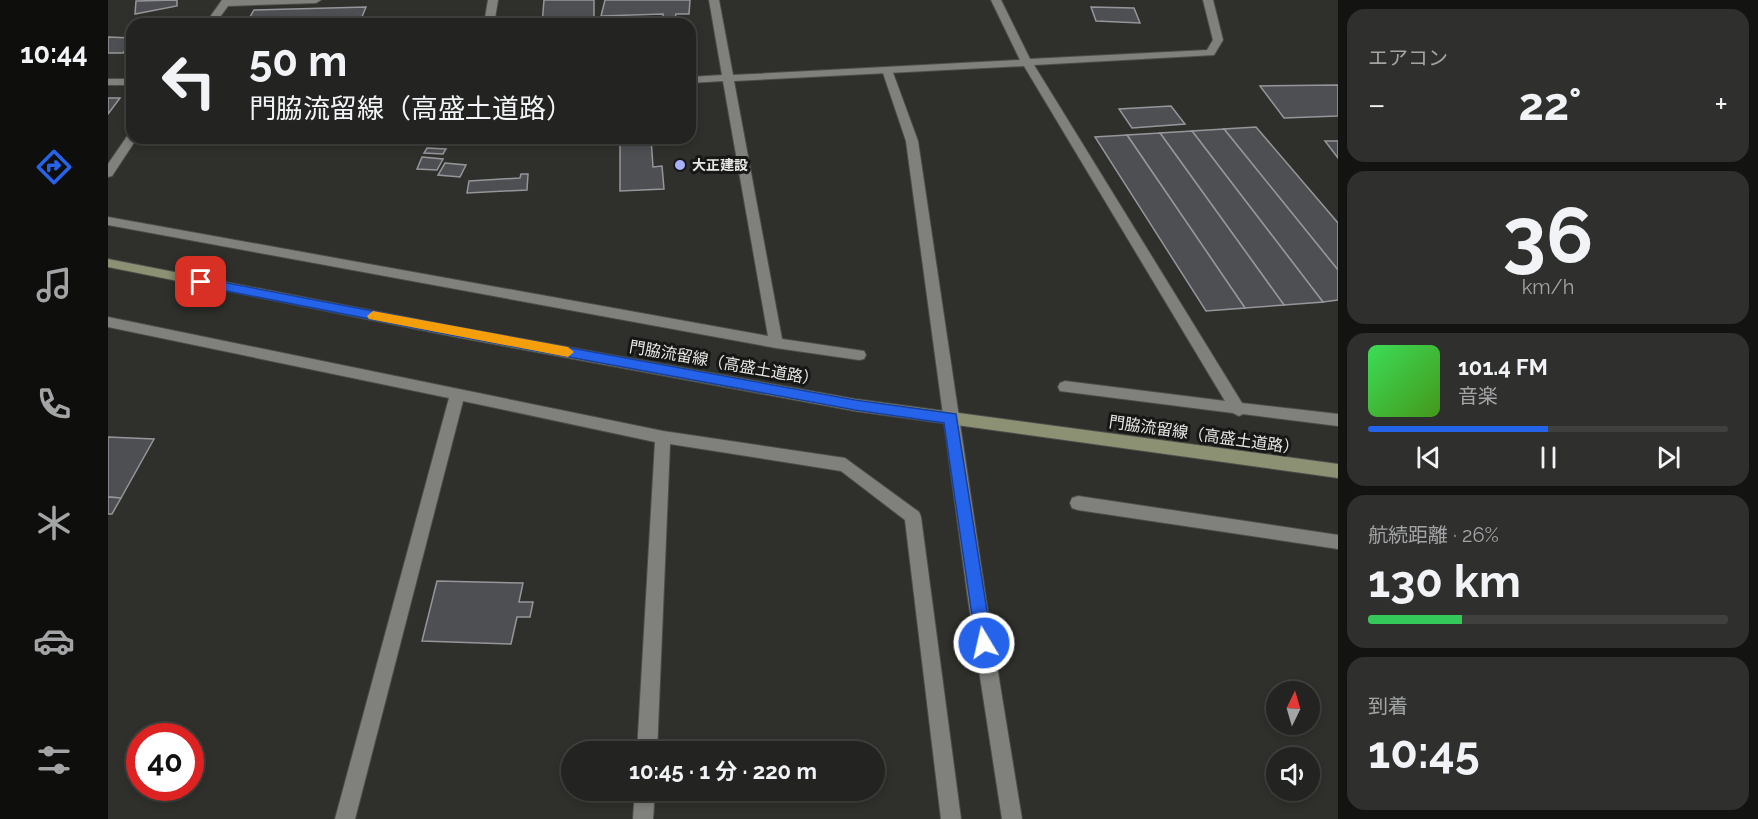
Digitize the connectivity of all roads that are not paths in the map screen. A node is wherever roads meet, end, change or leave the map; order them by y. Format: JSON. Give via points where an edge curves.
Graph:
{"nodes":[{"id":1,"x":316,"y":0,"type":"edge"},
{"id":2,"x":493,"y":0,"type":"edge"},
{"id":3,"x":714,"y":0,"type":"edge"},
{"id":4,"x":996,"y":0,"type":"edge"},
{"id":5,"x":1208,"y":0,"type":"edge"},
{"id":6,"x":226,"y":2,"type":"edge"},
{"id":7,"x":214,"y":18,"type":"edge"},
{"id":8,"x":490,"y":18,"type":"edge"},
{"id":9,"x":1027,"y":63,"type":"junction"},
{"id":10,"x":887,"y":70,"type":"junction"},
{"id":11,"x":727,"y":78,"type":"junction"},
{"id":12,"x":696,"y":80,"type":"edge"},
{"id":13,"x":108,"y":82,"type":"edge"},
{"id":14,"x":126,"y":82,"type":"edge"},
{"id":15,"x":127,"y":144,"type":"edge"},
{"id":16,"x":108,"y":173,"type":"edge"},
{"id":17,"x":108,"y":221,"type":"edge"},
{"id":18,"x":108,"y":263,"type":"edge"},
{"id":19,"x":108,"y":322,"type":"edge"},
{"id":20,"x":776,"y":343,"type":"junction"},
{"id":21,"x":859,"y":355,"type":"dead end"},
{"id":22,"x":1065,"y":387,"type":"dead end"},
{"id":23,"x":458,"y":393,"type":"junction"},
{"id":24,"x":1239,"y":410,"type":"junction"},
{"id":25,"x":951,"y":418,"type":"junction"},
{"id":26,"x":1338,"y":420,"type":"edge"},
{"id":27,"x":663,"y":437,"type":"junction"},
{"id":28,"x":1338,"y":471,"type":"edge"},
{"id":29,"x":1078,"y":503,"type":"dead end"},
{"id":30,"x":1338,"y":542,"type":"edge"},
{"id":31,"x":648,"y":741,"type":"edge"},
{"id":32,"x":645,"y":801,"type":"edge"},
{"id":33,"x":345,"y":819,"type":"edge"},
{"id":34,"x":644,"y":819,"type":"edge"},
{"id":35,"x":951,"y":819,"type":"edge"},
{"id":36,"x":1012,"y":819,"type":"edge"}],
"edges":[{"from":1,"to":6,"type":"street"},
{"from":2,"to":8,"type":"street"},
{"from":3,"to":11,"type":"street"},
{"from":4,"to":9,"type":"street"},
{"from":5,"to":9,"type":"street","via":[[1218,40],[1210,53]]},
{"from":6,"to":7,"type":"street"},
{"from":9,"to":10,"type":"street"},
{"from":9,"to":24,"type":"street"},
{"from":10,"to":11,"type":"street"},
{"from":10,"to":25,"type":"street","via":[[912,141]]},
{"from":11,"to":12,"type":"street"},
{"from":11,"to":20,"type":"street"},
{"from":13,"to":14,"type":"street"},
{"from":15,"to":16,"type":"street"},
{"from":17,"to":20,"type":"street"},
{"from":18,"to":25,"type":"main road","name":"門脇流留線（高盛土道路）","via":[[820,399]]},
{"from":19,"to":23,"type":"street"},
{"from":20,"to":21,"type":"street"},
{"from":22,"to":24,"type":"street"},
{"from":23,"to":27,"type":"street"},
{"from":23,"to":33,"type":"street"},
{"from":24,"to":26,"type":"street"},
{"from":25,"to":28,"type":"main road","name":"門脇流留線（高盛土道路）"},
{"from":25,"to":36,"type":"street"},
{"from":27,"to":31,"type":"street"},
{"from":27,"to":35,"type":"street","via":[[845,465],[913,517]]},
{"from":29,"to":30,"type":"street"},
{"from":32,"to":34,"type":"street"}]}
